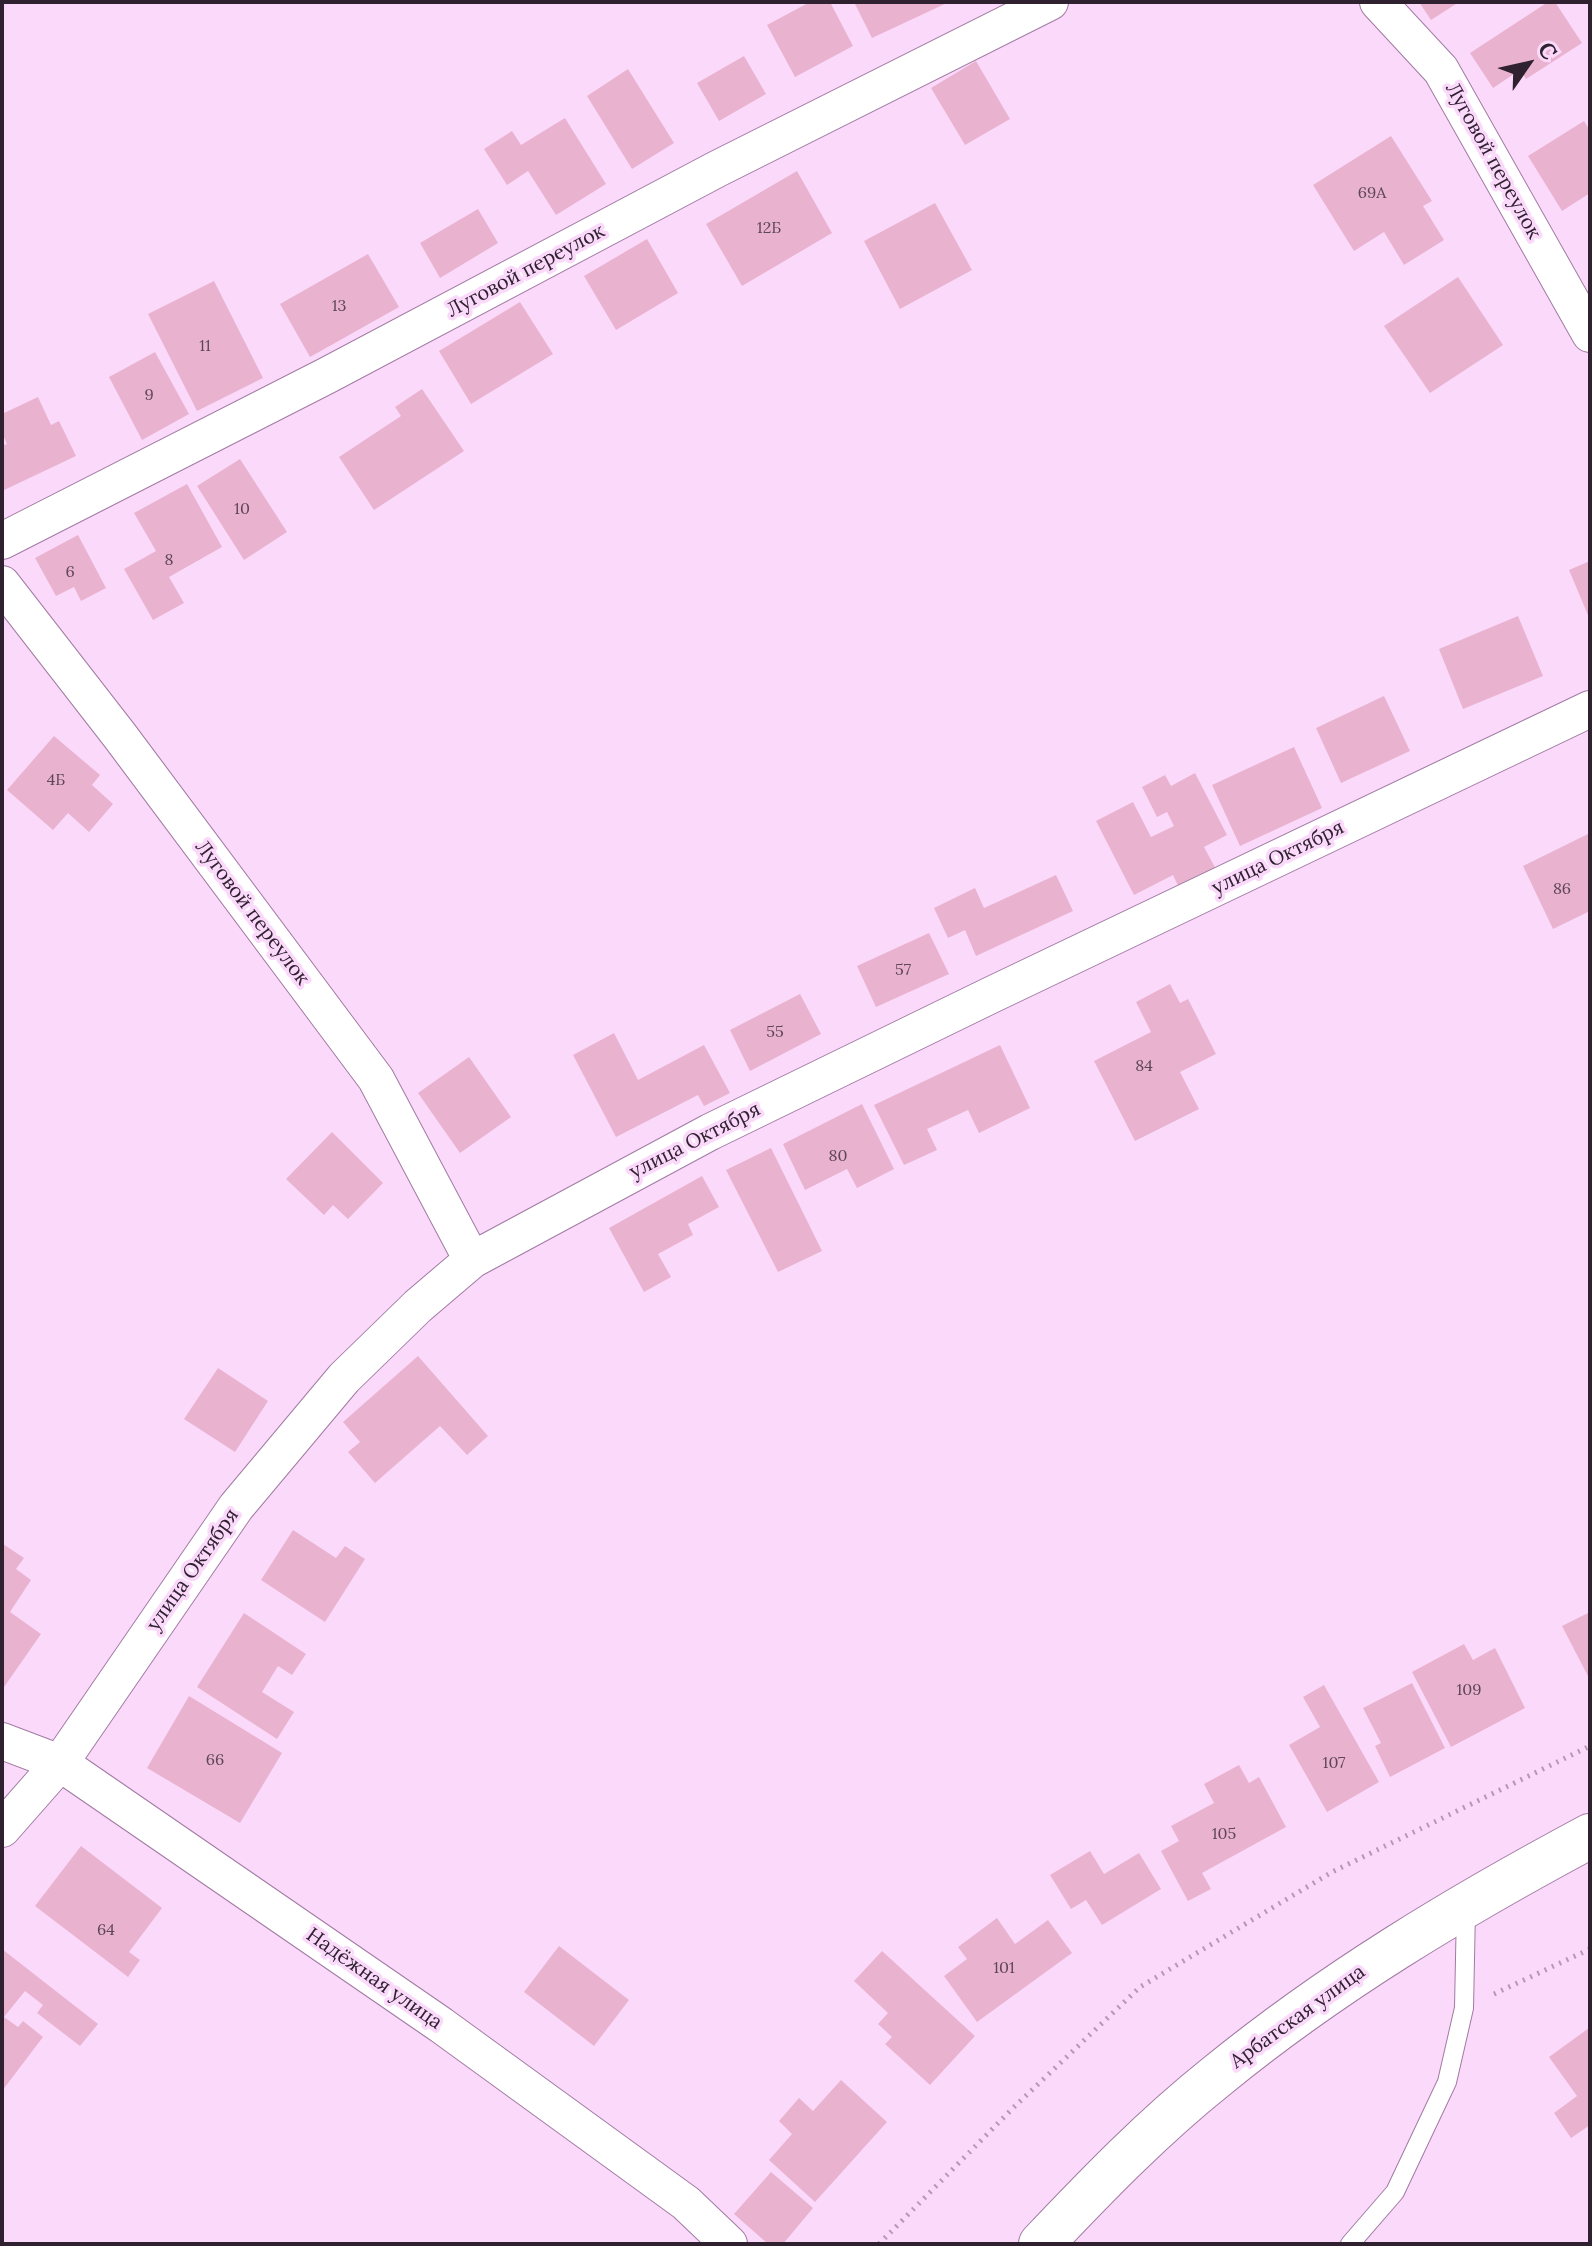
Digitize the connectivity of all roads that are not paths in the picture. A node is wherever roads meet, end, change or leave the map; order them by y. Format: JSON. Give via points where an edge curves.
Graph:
{"nodes":[{"id":1,"x":1050,"y":2,"type":"edge"},
{"id":2,"x":1378,"y":2,"type":"edge"},
{"id":3,"x":1590,"y":334,"type":"edge"},
{"id":4,"x":2,"y":541,"type":"edge"},
{"id":5,"x":2,"y":584,"type":"edge"},
{"id":6,"x":1590,"y":709,"type":"edge"},
{"id":7,"x":472,"y":1260,"type":"junction"},
{"id":8,"x":2,"y":1741,"type":"edge"},
{"id":9,"x":60,"y":1763,"type":"junction"},
{"id":10,"x":2,"y":1829,"type":"edge"},
{"id":11,"x":1590,"y":1836,"type":"edge"},
{"id":12,"x":1466,"y":1906,"type":"junction"},
{"id":13,"x":729,"y":2244,"type":"edge"},
{"id":14,"x":1041,"y":2244,"type":"edge"},
{"id":15,"x":1350,"y":2244,"type":"edge"}],
"edges":[{"from":1,"to":4,"type":"street","name":"Луговой переулок"},
{"from":2,"to":3,"type":"street","name":"Луговой переулок","via":[[1441,70]]},
{"from":5,"to":7,"type":"street","name":"Луговой переулок","via":[[376,1079]]},
{"from":6,"to":7,"type":"street","name":"улица Октября","via":[[710,1132]]},
{"from":7,"to":9,"type":"street","name":"улица Октября","via":[[344,1378],[236,1507]]},
{"from":8,"to":9,"type":"street","name":"Надёжная улица"},
{"from":9,"to":10,"type":"street","name":"улица Октября"},
{"from":9,"to":13,"type":"street","name":"Надёжная улица","via":[[441,2025],[686,2203]]},
{"from":11,"to":12,"type":"main road","name":"Арбатская улица"},
{"from":12,"to":14,"type":"main road","name":"Арбатская улица","via":[[1311,2004],[1216,2076],[1126,2156]]},
{"from":12,"to":15,"type":"lane","via":[[1464,2008],[1447,2082],[1395,2192]]}]}
